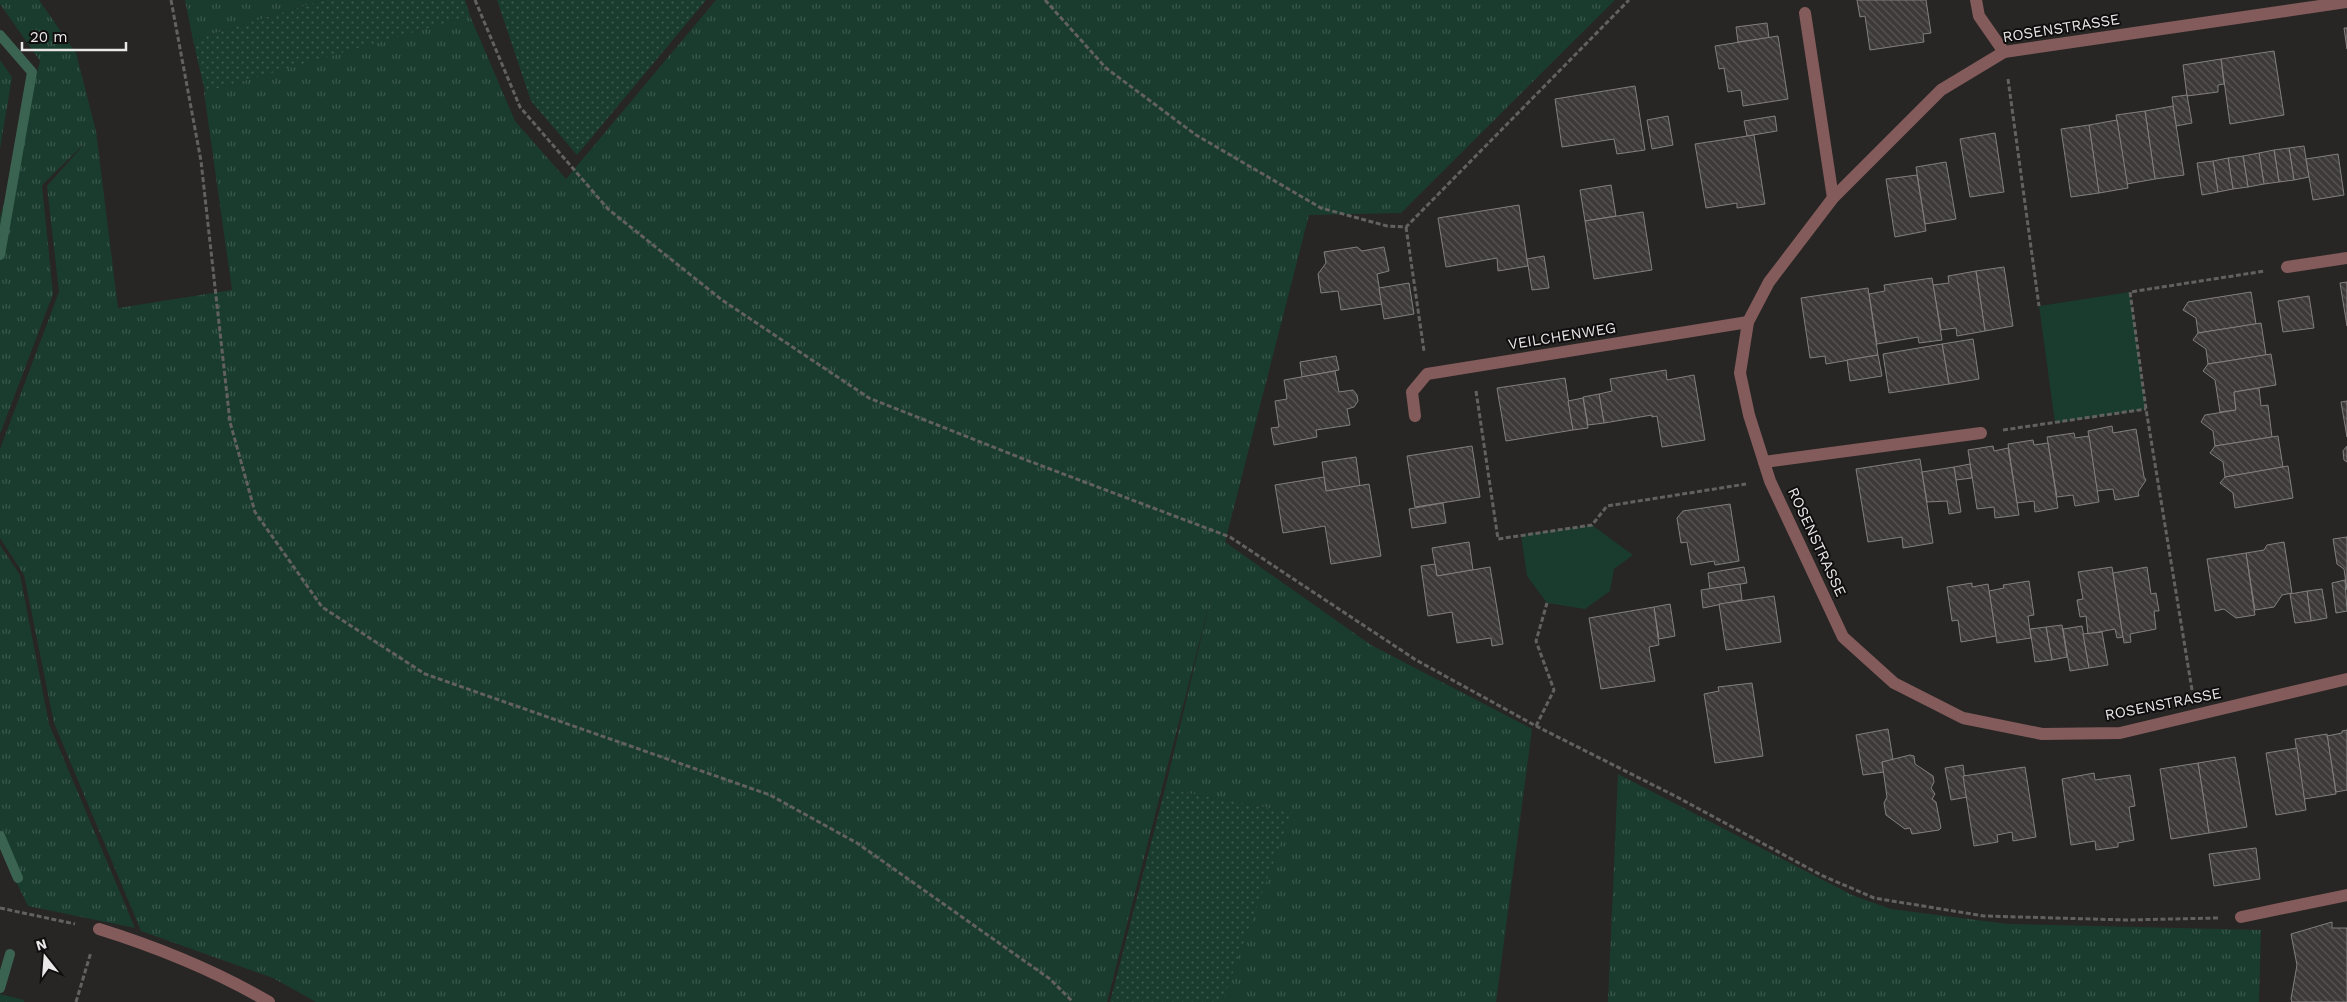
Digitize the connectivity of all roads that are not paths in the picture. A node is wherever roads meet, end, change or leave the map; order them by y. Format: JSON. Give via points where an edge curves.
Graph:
{"nodes":[{"id":1,"x":1976,"y":0,"type":"edge"},
{"id":2,"x":2347,"y":2,"type":"edge"},
{"id":3,"x":1805,"y":13,"type":"dead end"},
{"id":4,"x":2004,"y":52,"type":"junction"},
{"id":5,"x":1833,"y":198,"type":"junction"},
{"id":6,"x":2347,"y":258,"type":"edge"},
{"id":7,"x":2287,"y":267,"type":"road end"},
{"id":8,"x":1748,"y":322,"type":"junction"},
{"id":9,"x":1415,"y":416,"type":"dead end"},
{"id":10,"x":1981,"y":433,"type":"road end"},
{"id":11,"x":1764,"y":462,"type":"junction"},
{"id":12,"x":2347,"y":679,"type":"edge"},
{"id":13,"x":2347,"y":895,"type":"edge"},
{"id":14,"x":2241,"y":917,"type":"road end"},
{"id":15,"x":99,"y":929,"type":"road end"},
{"id":16,"x":269,"y":1002,"type":"edge"}],
"edges":[{"from":1,"to":4,"type":"street","via":[[1979,16]]},
{"from":2,"to":4,"type":"street","name":"ROSENSTRASSE"},
{"from":3,"to":5,"type":"street"},
{"from":4,"to":5,"type":"street","name":"ROSENSTRASSE","via":[[1940,90]]},
{"from":5,"to":8,"type":"street","name":"ROSENSTRASSE","via":[[1769,282]]},
{"from":6,"to":7,"type":"street"},
{"from":8,"to":9,"type":"street","name":"VEILCHENWEG","via":[[1427,374],[1412,392]]},
{"from":8,"to":11,"type":"street","name":"ROSENSTRASSE","via":[[1740,373]]},
{"from":10,"to":11,"type":"street"},
{"from":11,"to":12,"type":"street","name":"ROSENSTRASSE","via":[[1843,636],[1894,683],[1963,718],[2042,734],[2120,733]]},
{"from":13,"to":14,"type":"street"},
{"from":15,"to":16,"type":"street","via":[[151,946],[228,978]]}]}
